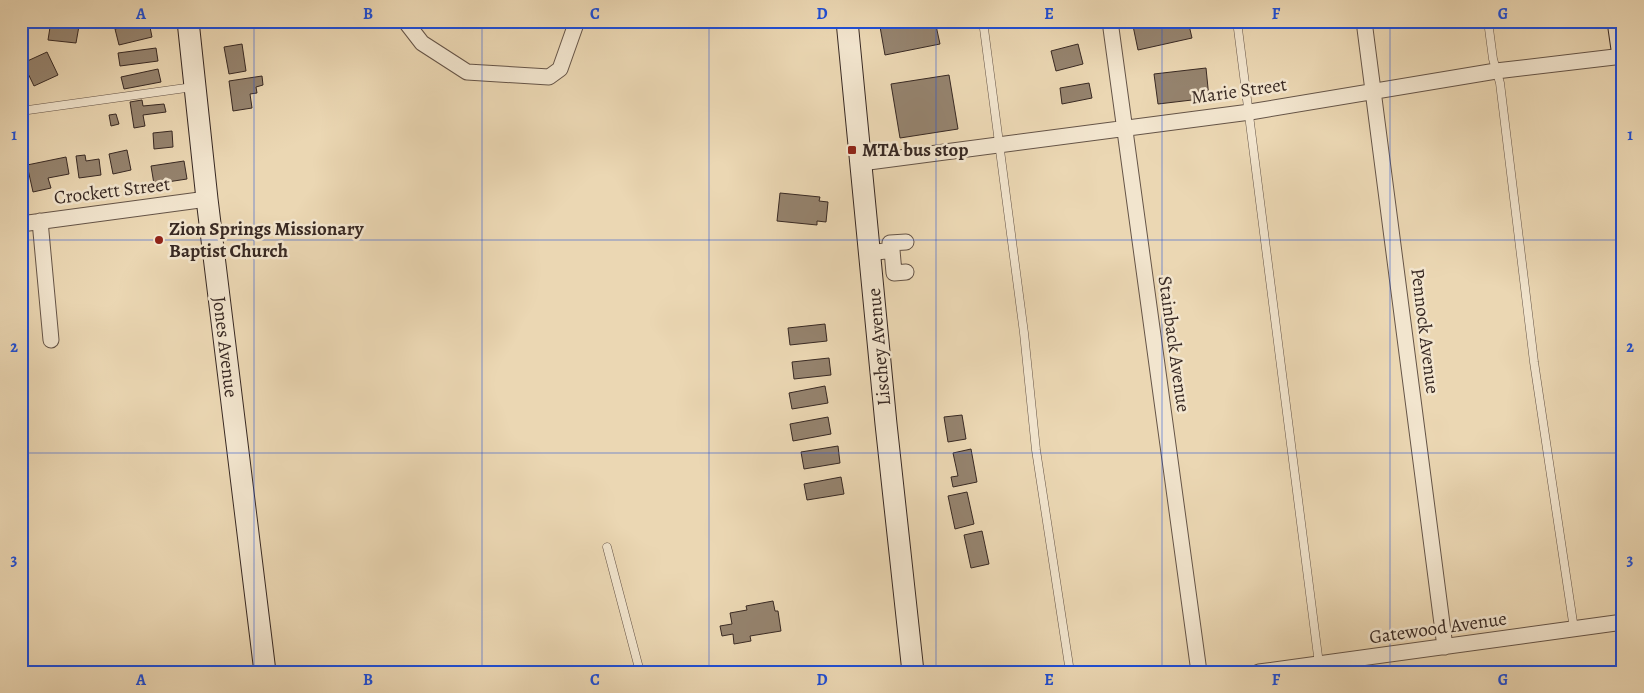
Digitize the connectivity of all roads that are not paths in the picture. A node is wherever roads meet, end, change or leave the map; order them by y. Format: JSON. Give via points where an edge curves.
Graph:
{"nodes":[{"id":1,"x":188,"y":21,"type":"edge"},
{"id":2,"x":405,"y":21,"type":"edge"},
{"id":3,"x":577,"y":21,"type":"edge"},
{"id":4,"x":847,"y":21,"type":"edge"},
{"id":5,"x":983,"y":21,"type":"edge"},
{"id":6,"x":1110,"y":21,"type":"edge"},
{"id":7,"x":1237,"y":21,"type":"edge"},
{"id":8,"x":1364,"y":21,"type":"edge"},
{"id":9,"x":1488,"y":21,"type":"edge"},
{"id":10,"x":1618,"y":21,"type":"edge"},
{"id":11,"x":1623,"y":56,"type":"edge"},
{"id":12,"x":1496,"y":71,"type":"junction"},
{"id":13,"x":195,"y":86,"type":"junction"},
{"id":14,"x":1374,"y":89,"type":"junction"},
{"id":15,"x":21,"y":111,"type":"edge"},
{"id":16,"x":1250,"y":112,"type":"junction"},
{"id":17,"x":1124,"y":127,"type":"junction"},
{"id":18,"x":999,"y":143,"type":"junction"},
{"id":19,"x":861,"y":162,"type":"junction"},
{"id":20,"x":207,"y":199,"type":"junction"},
{"id":21,"x":40,"y":221,"type":"junction"},
{"id":22,"x":21,"y":224,"type":"edge"},
{"id":23,"x":906,"y":242,"type":"dead end"},
{"id":24,"x":870,"y":253,"type":"junction"},
{"id":25,"x":897,"y":255,"type":"junction"},
{"id":26,"x":906,"y":272,"type":"dead end"},
{"id":27,"x":51,"y":340,"type":"dead end"},
{"id":28,"x":607,"y":547,"type":"dead end"},
{"id":29,"x":1623,"y":622,"type":"edge"},
{"id":30,"x":1574,"y":629,"type":"junction"},
{"id":31,"x":1445,"y":647,"type":"junction"},
{"id":32,"x":1319,"y":664,"type":"junction"},
{"id":33,"x":265,"y":672,"type":"edge"},
{"id":34,"x":640,"y":672,"type":"edge"},
{"id":35,"x":913,"y":672,"type":"edge"},
{"id":36,"x":1070,"y":672,"type":"edge"},
{"id":37,"x":1199,"y":672,"type":"edge"},
{"id":38,"x":1259,"y":672,"type":"edge"}],
"edges":[{"from":1,"to":13,"type":"street","name":"Jones Avenue"},
{"from":2,"to":3,"type":"street","via":[[422,43],[467,72],[549,77],[560,69]]},
{"from":4,"to":19,"type":"street","name":"Lischey Avenue"},
{"from":5,"to":18,"type":"lane"},
{"from":6,"to":17,"type":"street","name":"Stainback Avenue"},
{"from":7,"to":16,"type":"lane"},
{"from":8,"to":14,"type":"street","name":"Pennock Avenue"},
{"from":9,"to":12,"type":"lane"},
{"from":10,"to":11,"type":"street"},
{"from":11,"to":12,"type":"street","name":"Marie Street"},
{"from":12,"to":14,"type":"street","name":"Marie Street"},
{"from":12,"to":30,"type":"lane","via":[[1534,362]]},
{"from":13,"to":15,"type":"lane"},
{"from":13,"to":20,"type":"street","name":"Jones Avenue"},
{"from":14,"to":16,"type":"street","name":"Marie Street"},
{"from":14,"to":31,"type":"street","name":"Pennock Avenue"},
{"from":16,"to":17,"type":"street","name":"Marie Street"},
{"from":16,"to":32,"type":"lane"},
{"from":17,"to":18,"type":"street","name":"Marie Street"},
{"from":17,"to":37,"type":"street","name":"Stainback Avenue"},
{"from":18,"to":19,"type":"street","name":"Marie Street"},
{"from":18,"to":36,"type":"lane","via":[[1036,450]]},
{"from":19,"to":24,"type":"street","name":"Lischey Avenue"},
{"from":20,"to":21,"type":"street","name":"Crockett Street"},
{"from":20,"to":33,"type":"street","name":"Jones Avenue"},
{"from":21,"to":22,"type":"street","name":"Crockett Street"},
{"from":21,"to":27,"type":"street"},
{"from":23,"to":25,"type":"street","via":[[890,244]]},
{"from":24,"to":25,"type":"street"},
{"from":24,"to":35,"type":"street","name":"Lischey Avenue"},
{"from":25,"to":26,"type":"street","via":[[894,273]]},
{"from":28,"to":34,"type":"lane"},
{"from":29,"to":30,"type":"street","name":"Gatewood Avenue"},
{"from":30,"to":31,"type":"street","name":"Gatewood Avenue"},
{"from":31,"to":32,"type":"street","name":"Gatewood Avenue"},
{"from":32,"to":38,"type":"street","name":"Gatewood Avenue"}]}
